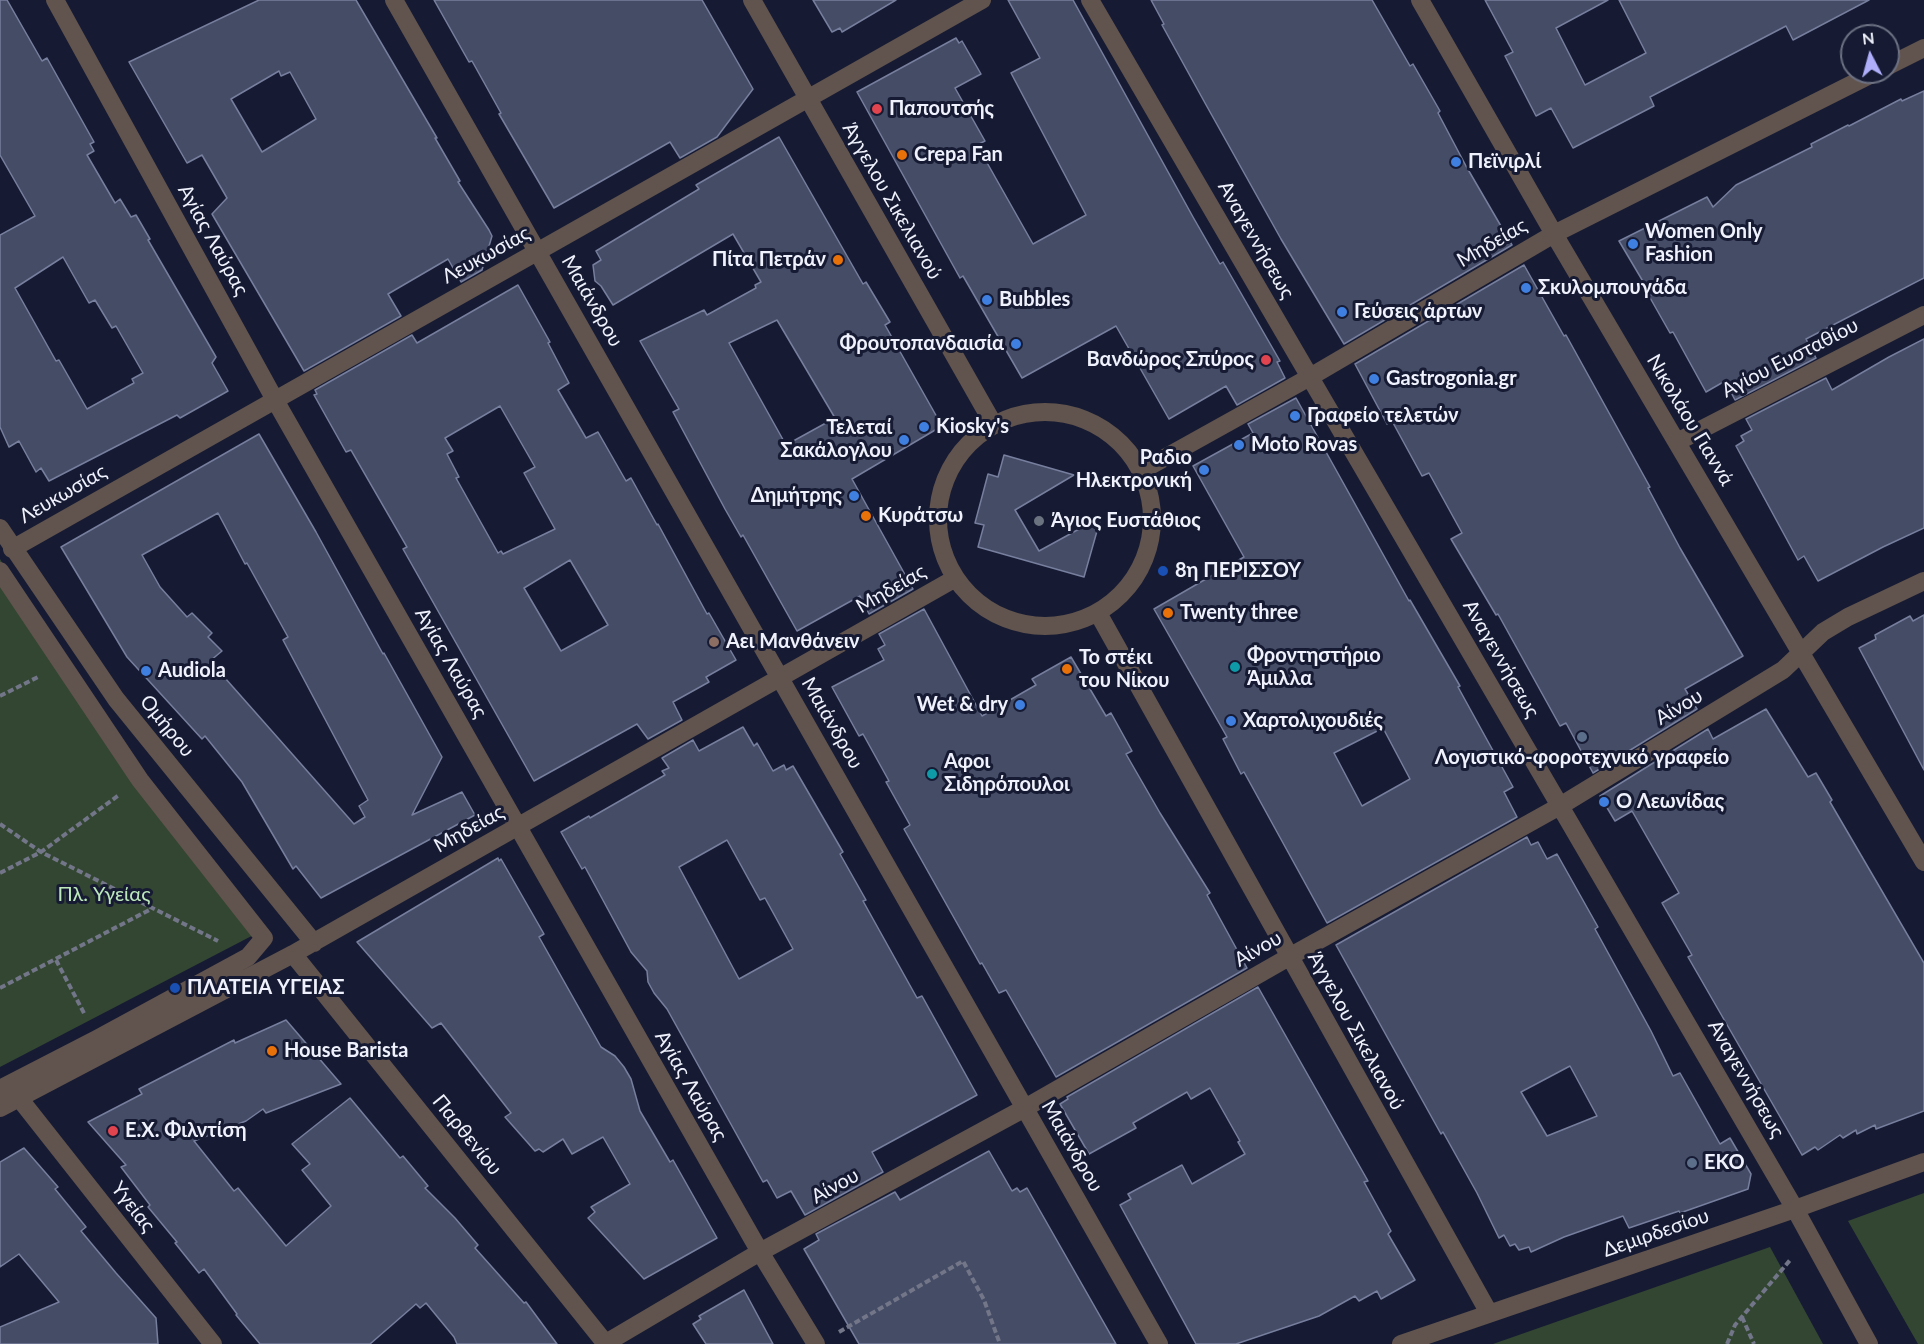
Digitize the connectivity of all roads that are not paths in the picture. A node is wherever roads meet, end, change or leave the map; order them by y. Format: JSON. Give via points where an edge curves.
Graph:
{"nodes":[{"id":1,"x":55,"y":0,"type":"edge"},
{"id":2,"x":394,"y":0,"type":"edge"},
{"id":3,"x":752,"y":0,"type":"edge"},
{"id":4,"x":982,"y":0,"type":"edge"},
{"id":5,"x":1090,"y":0,"type":"edge"},
{"id":6,"x":1420,"y":0,"type":"edge"},
{"id":7,"x":1924,"y":48,"type":"edge"},
{"id":8,"x":1900,"y":60,"type":"edge"},
{"id":9,"x":1852,"y":84,"type":"edge"},
{"id":10,"x":808,"y":99,"type":"junction"},
{"id":11,"x":1554,"y":234,"type":"junction"},
{"id":12,"x":537,"y":252,"type":"junction"},
{"id":13,"x":1924,"y":315,"type":"edge"},
{"id":14,"x":1310,"y":377,"type":"junction"},
{"id":15,"x":275,"y":400,"type":"junction"},
{"id":16,"x":994,"y":425,"type":"junction"},
{"id":17,"x":1677,"y":442,"type":"junction"},
{"id":18,"x":1141,"y":471,"type":"junction"},
{"id":19,"x":0,"y":528,"type":"edge"},
{"id":20,"x":12,"y":549,"type":"junction"},
{"id":21,"x":0,"y":571,"type":"edge"},
{"id":22,"x":954,"y":579,"type":"junction"},
{"id":23,"x":1924,"y":581,"type":"edge"},
{"id":24,"x":1098,"y":614,"type":"junction"},
{"id":25,"x":1801,"y":653,"type":"junction"},
{"id":26,"x":780,"y":678,"type":"junction"},
{"id":27,"x":1560,"y":806,"type":"junction"},
{"id":28,"x":518,"y":828,"type":"junction"},
{"id":29,"x":1924,"y":862,"type":"edge"},
{"id":30,"x":314,"y":943,"type":"junction"},
{"id":31,"x":293,"y":954,"type":"junction"},
{"id":32,"x":1288,"y":957,"type":"junction"},
{"id":33,"x":0,"y":1089,"type":"edge"},
{"id":34,"x":19,"y":1098,"type":"junction"},
{"id":35,"x":1025,"y":1107,"type":"junction"},
{"id":36,"x":0,"y":1108,"type":"edge"},
{"id":37,"x":1924,"y":1162,"type":"edge"},
{"id":38,"x":1795,"y":1209,"type":"junction"},
{"id":39,"x":760,"y":1252,"type":"junction"},
{"id":40,"x":1489,"y":1313,"type":"junction"},
{"id":41,"x":213,"y":1344,"type":"edge"},
{"id":42,"x":606,"y":1344,"type":"edge"},
{"id":43,"x":816,"y":1344,"type":"edge"},
{"id":44,"x":1160,"y":1344,"type":"edge"},
{"id":45,"x":1401,"y":1344,"type":"edge"},
{"id":46,"x":1869,"y":1344,"type":"edge"}],
"edges":[{"from":1,"to":15,"type":"street","name":"Αγίας Λαύρας"},
{"from":2,"to":12,"type":"street","name":"Μαιάνδρου"},
{"from":3,"to":10,"type":"street","name":"Άγγελου Σικελιανού"},
{"from":4,"to":10,"type":"street","name":"Λευκωσίας"},
{"from":5,"to":14,"type":"street","name":"Αναγεννήσεως"},
{"from":6,"to":11,"type":"street","name":"Νικολάου Γιαννά"},
{"from":7,"to":8,"type":"street"},
{"from":9,"to":11,"type":"street","name":"Μηδείας"},
{"from":10,"to":12,"type":"street","name":"Λευκωσίας"},
{"from":10,"to":16,"type":"street","name":"Άγγελου Σικελιανού"},
{"from":11,"to":14,"type":"street","name":"Μηδείας"},
{"from":11,"to":17,"type":"street","name":"Νικολάου Γιαννά"},
{"from":12,"to":15,"type":"street","name":"Λευκωσίας"},
{"from":12,"to":26,"type":"street","name":"Μαιάνδρου"},
{"from":13,"to":17,"type":"street","name":"Αγίου Ευσταθίου"},
{"from":14,"to":18,"type":"street","name":"Μηδείας"},
{"from":14,"to":27,"type":"street","name":"Αναγεννήσεως"},
{"from":15,"to":20,"type":"street","name":"Λευκωσίας"},
{"from":15,"to":28,"type":"street","name":"Αγίας Λαύρας"},
{"from":16,"to":18,"type":"street","via":[[1035,413],[1056,412],[1087,420],[1115,436]]},
{"from":16,"to":22,"type":"street","via":[[967,446],[947,474],[938,507],[939,541]]},
{"from":17,"to":25,"type":"street","name":"Νικολάου Γιαννά"},
{"from":18,"to":24,"type":"street","via":[[1151,501],[1153,527],[1145,561],[1126,591]]},
{"from":19,"to":20,"type":"street","name":"Ομήρου"},
{"from":20,"to":30,"type":"street","name":"Ομήρου","via":[[116,699]]},
{"from":21,"to":33,"type":"street","via":[[140,780],[264,938],[248,957]]},
{"from":22,"to":24,"type":"street","via":[[973,599],[1001,617],[1033,626],[1066,625]]},
{"from":22,"to":26,"type":"street","name":"Μηδείας"},
{"from":23,"to":25,"type":"street","name":"Αίνου","via":[[1848,617],[1823,632]]},
{"from":24,"to":32,"type":"street","name":"Άγγελου Σικελιανού"},
{"from":25,"to":27,"type":"street","name":"Αίνου","via":[[1783,670]]},
{"from":25,"to":29,"type":"street","name":"Νικολάου Γιαννά"},
{"from":26,"to":28,"type":"street","name":"Μηδείας"},
{"from":26,"to":35,"type":"street","name":"Μαιάνδρου"},
{"from":27,"to":32,"type":"street","name":"Αίνου"},
{"from":27,"to":38,"type":"street","name":"Αναγεννήσεως"},
{"from":28,"to":30,"type":"street","name":"Μηδείας"},
{"from":28,"to":39,"type":"street","name":"Αγίας Λαύρας"},
{"from":30,"to":31,"type":"street","name":"Μηδείας"},
{"from":31,"to":34,"type":"street","name":"Μηδείας"},
{"from":31,"to":42,"type":"street","name":"Παρθενίου"},
{"from":32,"to":35,"type":"street","name":"Αίνου"},
{"from":32,"to":40,"type":"street","name":"Άγγελου Σικελιανού"},
{"from":34,"to":36,"type":"street","name":"Μηδείας"},
{"from":34,"to":41,"type":"street","name":"Υγείας"},
{"from":35,"to":39,"type":"street","name":"Αίνου"},
{"from":35,"to":44,"type":"street","name":"Μαιάνδρου"},
{"from":37,"to":38,"type":"street","name":"Δεμιρδεσίου"},
{"from":38,"to":40,"type":"street","name":"Δεμιρδεσίου"},
{"from":38,"to":46,"type":"street","name":"Αναγεννήσεως"},
{"from":39,"to":42,"type":"street","name":"Αίνου"},
{"from":39,"to":43,"type":"street","name":"Αγίας Λαύρας"},
{"from":40,"to":45,"type":"street","name":"Δεμιρδεσίου"}]}
